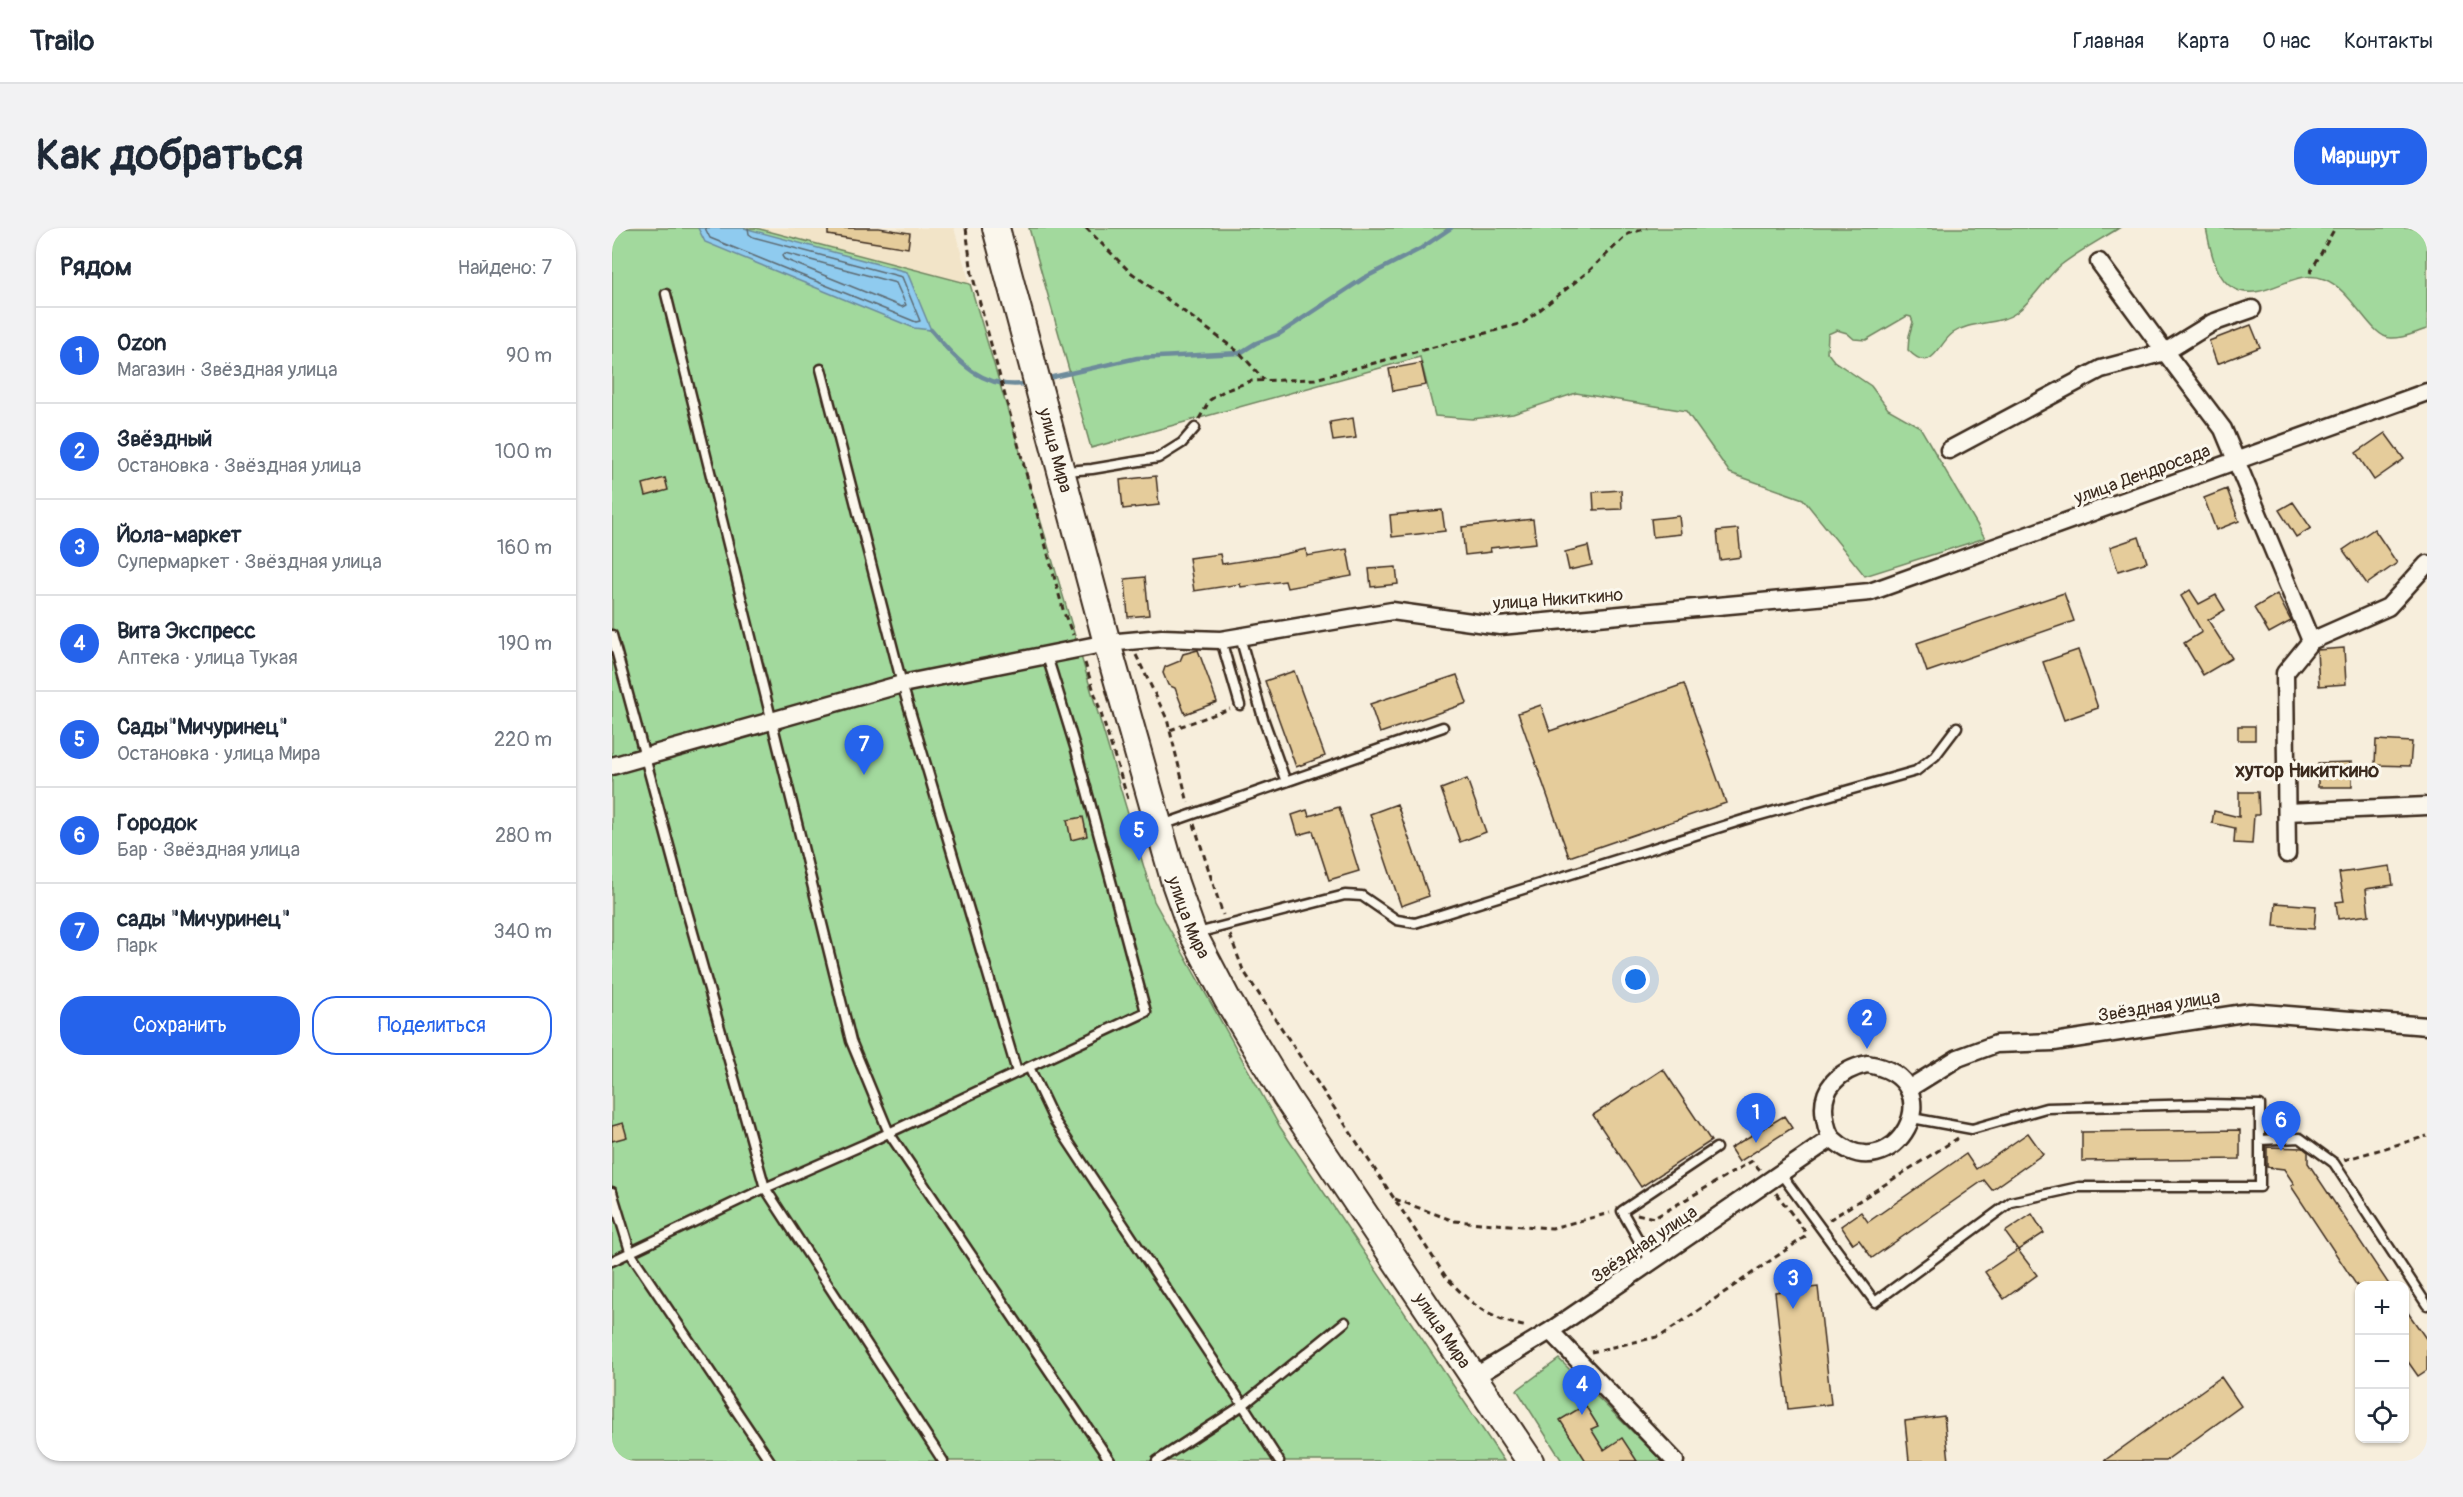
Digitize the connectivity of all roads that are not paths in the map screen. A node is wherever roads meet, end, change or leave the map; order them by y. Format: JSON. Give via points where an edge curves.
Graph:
{"nodes":[{"id":1,"x":996,"y":228,"type":"edge"},
{"id":2,"x":2099,"y":261,"type":"dead end"},
{"id":3,"x":666,"y":294,"type":"dead end"},
{"id":4,"x":2252,"y":309,"type":"dead end"},
{"id":5,"x":2165,"y":352,"type":"junction"},
{"id":6,"x":821,"y":369,"type":"dead end"},
{"id":7,"x":2427,"y":392,"type":"edge"},
{"id":8,"x":1195,"y":428,"type":"road end"},
{"id":9,"x":1949,"y":450,"type":"dead end"},
{"id":10,"x":2236,"y":460,"type":"junction"},
{"id":11,"x":1061,"y":471,"type":"junction"},
{"id":12,"x":2427,"y":564,"type":"edge"},
{"id":13,"x":1870,"y":592,"type":"joint"},
{"id":14,"x":612,"y":635,"type":"edge"},
{"id":15,"x":1240,"y":637,"type":"junction"},
{"id":16,"x":1221,"y":640,"type":"junction"},
{"id":17,"x":2311,"y":641,"type":"junction"},
{"id":18,"x":1118,"y":642,"type":"junction"},
{"id":19,"x":1047,"y":656,"type":"junction"},
{"id":20,"x":902,"y":684,"type":"junction"},
{"id":21,"x":1239,"y":705,"type":"road end"},
{"id":22,"x":772,"y":720,"type":"junction"},
{"id":23,"x":1443,"y":727,"type":"dead end"},
{"id":24,"x":1956,"y":727,"type":"dead end"},
{"id":25,"x":646,"y":758,"type":"junction"},
{"id":26,"x":612,"y":766,"type":"edge"},
{"id":27,"x":1286,"y":782,"type":"junction"},
{"id":28,"x":2427,"y":806,"type":"edge"},
{"id":29,"x":2287,"y":812,"type":"junction"},
{"id":30,"x":1158,"y":826,"type":"junction"},
{"id":31,"x":2287,"y":854,"type":"dead end"},
{"id":32,"x":1193,"y":934,"type":"junction"},
{"id":33,"x":2427,"y":1026,"type":"edge"},
{"id":34,"x":1029,"y":1067,"type":"junction"},
{"id":35,"x":1017,"y":1072,"type":"junction"},
{"id":36,"x":1908,"y":1089,"type":"junction"},
{"id":37,"x":1912,"y":1118,"type":"junction"},
{"id":38,"x":890,"y":1132,"type":"junction"},
{"id":39,"x":1832,"y":1138,"type":"junction"},
{"id":40,"x":2260,"y":1140,"type":"junction"},
{"id":41,"x":1716,"y":1148,"type":"dead end"},
{"id":42,"x":1775,"y":1178,"type":"junction"},
{"id":43,"x":765,"y":1188,"type":"junction"},
{"id":44,"x":612,"y":1192,"type":"edge"},
{"id":45,"x":631,"y":1254,"type":"junction"},
{"id":46,"x":612,"y":1262,"type":"edge"},
{"id":47,"x":1651,"y":1262,"type":"junction"},
{"id":48,"x":2427,"y":1305,"type":"edge"},
{"id":49,"x":1345,"y":1322,"type":"dead end"},
{"id":50,"x":1550,"y":1331,"type":"junction"},
{"id":51,"x":1474,"y":1377,"type":"junction"},
{"id":52,"x":1243,"y":1406,"type":"junction"},
{"id":53,"x":770,"y":1461,"type":"edge"},
{"id":54,"x":943,"y":1461,"type":"edge"},
{"id":55,"x":1110,"y":1461,"type":"edge"},
{"id":56,"x":1157,"y":1461,"type":"edge"},
{"id":57,"x":1279,"y":1461,"type":"edge"},
{"id":58,"x":1530,"y":1461,"type":"edge"},
{"id":59,"x":1675,"y":1461,"type":"edge"}],
"edges":[{"from":1,"to":11,"type":"main road","name":"улица Мира"},
{"from":2,"to":5,"type":"street"},
{"from":3,"to":22,"type":"lane"},
{"from":4,"to":5,"type":"street","via":[[2212,323]]},
{"from":5,"to":9,"type":"street","via":[[2101,369]]},
{"from":5,"to":10,"type":"street","via":[[2223,429]]},
{"from":6,"to":20,"type":"lane"},
{"from":7,"to":10,"type":"street","name":"улица Дендросада"},
{"from":8,"to":11,"type":"lane","via":[[1182,443],[1158,458]]},
{"from":10,"to":13,"type":"street","name":"улица Дендросада"},
{"from":10,"to":17,"type":"street"},
{"from":11,"to":18,"type":"main road","name":"улица Мира"},
{"from":12,"to":17,"type":"street","via":[[2388,607]]},
{"from":13,"to":15,"type":"street","name":"улица Никиткино","via":[[1500,626],[1392,612]]},
{"from":14,"to":25,"type":"lane"},
{"from":15,"to":16,"type":"street","name":"улица Никиткино"},
{"from":15,"to":27,"type":"lane"},
{"from":16,"to":18,"type":"street","name":"улица Никиткино","via":[[1162,638]]},
{"from":16,"to":21,"type":"lane"},
{"from":17,"to":29,"type":"street","via":[[2285,673]]},
{"from":18,"to":19,"type":"street","name":"улица Никиткино"},
{"from":18,"to":30,"type":"main road","name":"улица Мира"},
{"from":19,"to":20,"type":"street","name":"улица Никиткино"},
{"from":19,"to":34,"type":"lane","via":[[1146,1012]]},
{"from":20,"to":22,"type":"street","name":"улица Никиткино"},
{"from":20,"to":35,"type":"lane"},
{"from":22,"to":25,"type":"street","name":"улица Никиткино"},
{"from":22,"to":38,"type":"lane","via":[[851,1041]]},
{"from":23,"to":27,"type":"lane"},
{"from":24,"to":32,"type":"lane","via":[[1935,756],[1916,771],[1743,820],[1415,923],[1397,920],[1362,896],[1345,895]]},
{"from":25,"to":26,"type":"street","name":"улица Никиткино"},
{"from":25,"to":43,"type":"lane"},
{"from":27,"to":30,"type":"lane"},
{"from":28,"to":29,"type":"street"},
{"from":29,"to":31,"type":"street"},
{"from":30,"to":32,"type":"main road","name":"улица Мира"},
{"from":32,"to":51,"type":"main road","name":"улица Мира","via":[[1286,1096]]},
{"from":33,"to":36,"type":"street","name":"Звёздная улица","via":[[2250,1012],[2054,1042],[1996,1044],[1958,1058]]},
{"from":34,"to":35,"type":"lane"},
{"from":34,"to":52,"type":"lane","via":[[1054,1120]]},
{"from":35,"to":38,"type":"lane"},
{"from":36,"to":37,"type":"street"},
{"from":36,"to":39,"type":"street","via":[[1882,1066],[1867,1064],[1839,1075],[1825,1099]]},
{"from":37,"to":39,"type":"street","via":[[1899,1141],[1880,1152],[1860,1153]]},
{"from":37,"to":40,"type":"lane","via":[[1972,1129],[2046,1108],[2260,1105]]},
{"from":38,"to":43,"type":"lane"},
{"from":38,"to":55,"type":"lane"},
{"from":39,"to":42,"type":"street","name":"Звёздная улица"},
{"from":40,"to":42,"type":"lane","via":[[2260,1187],[2079,1187],[2011,1202],[1875,1302],[1820,1226]]},
{"from":40,"to":48,"type":"lane","via":[[2300,1137],[2334,1163]]},
{"from":41,"to":47,"type":"lane","via":[[1622,1211]]},
{"from":42,"to":47,"type":"street","name":"Звёздная улица"},
{"from":43,"to":45,"type":"lane"},
{"from":43,"to":54,"type":"lane"},
{"from":44,"to":45,"type":"lane"},
{"from":45,"to":46,"type":"lane"},
{"from":45,"to":53,"type":"lane"},
{"from":47,"to":50,"type":"street","name":"Звёздная улица"},
{"from":49,"to":52,"type":"lane"},
{"from":50,"to":51,"type":"street","name":"Звёздная улица"},
{"from":50,"to":59,"type":"street"},
{"from":51,"to":58,"type":"main road","name":"улица Мира"},
{"from":52,"to":56,"type":"lane"},
{"from":52,"to":57,"type":"lane"}]}
